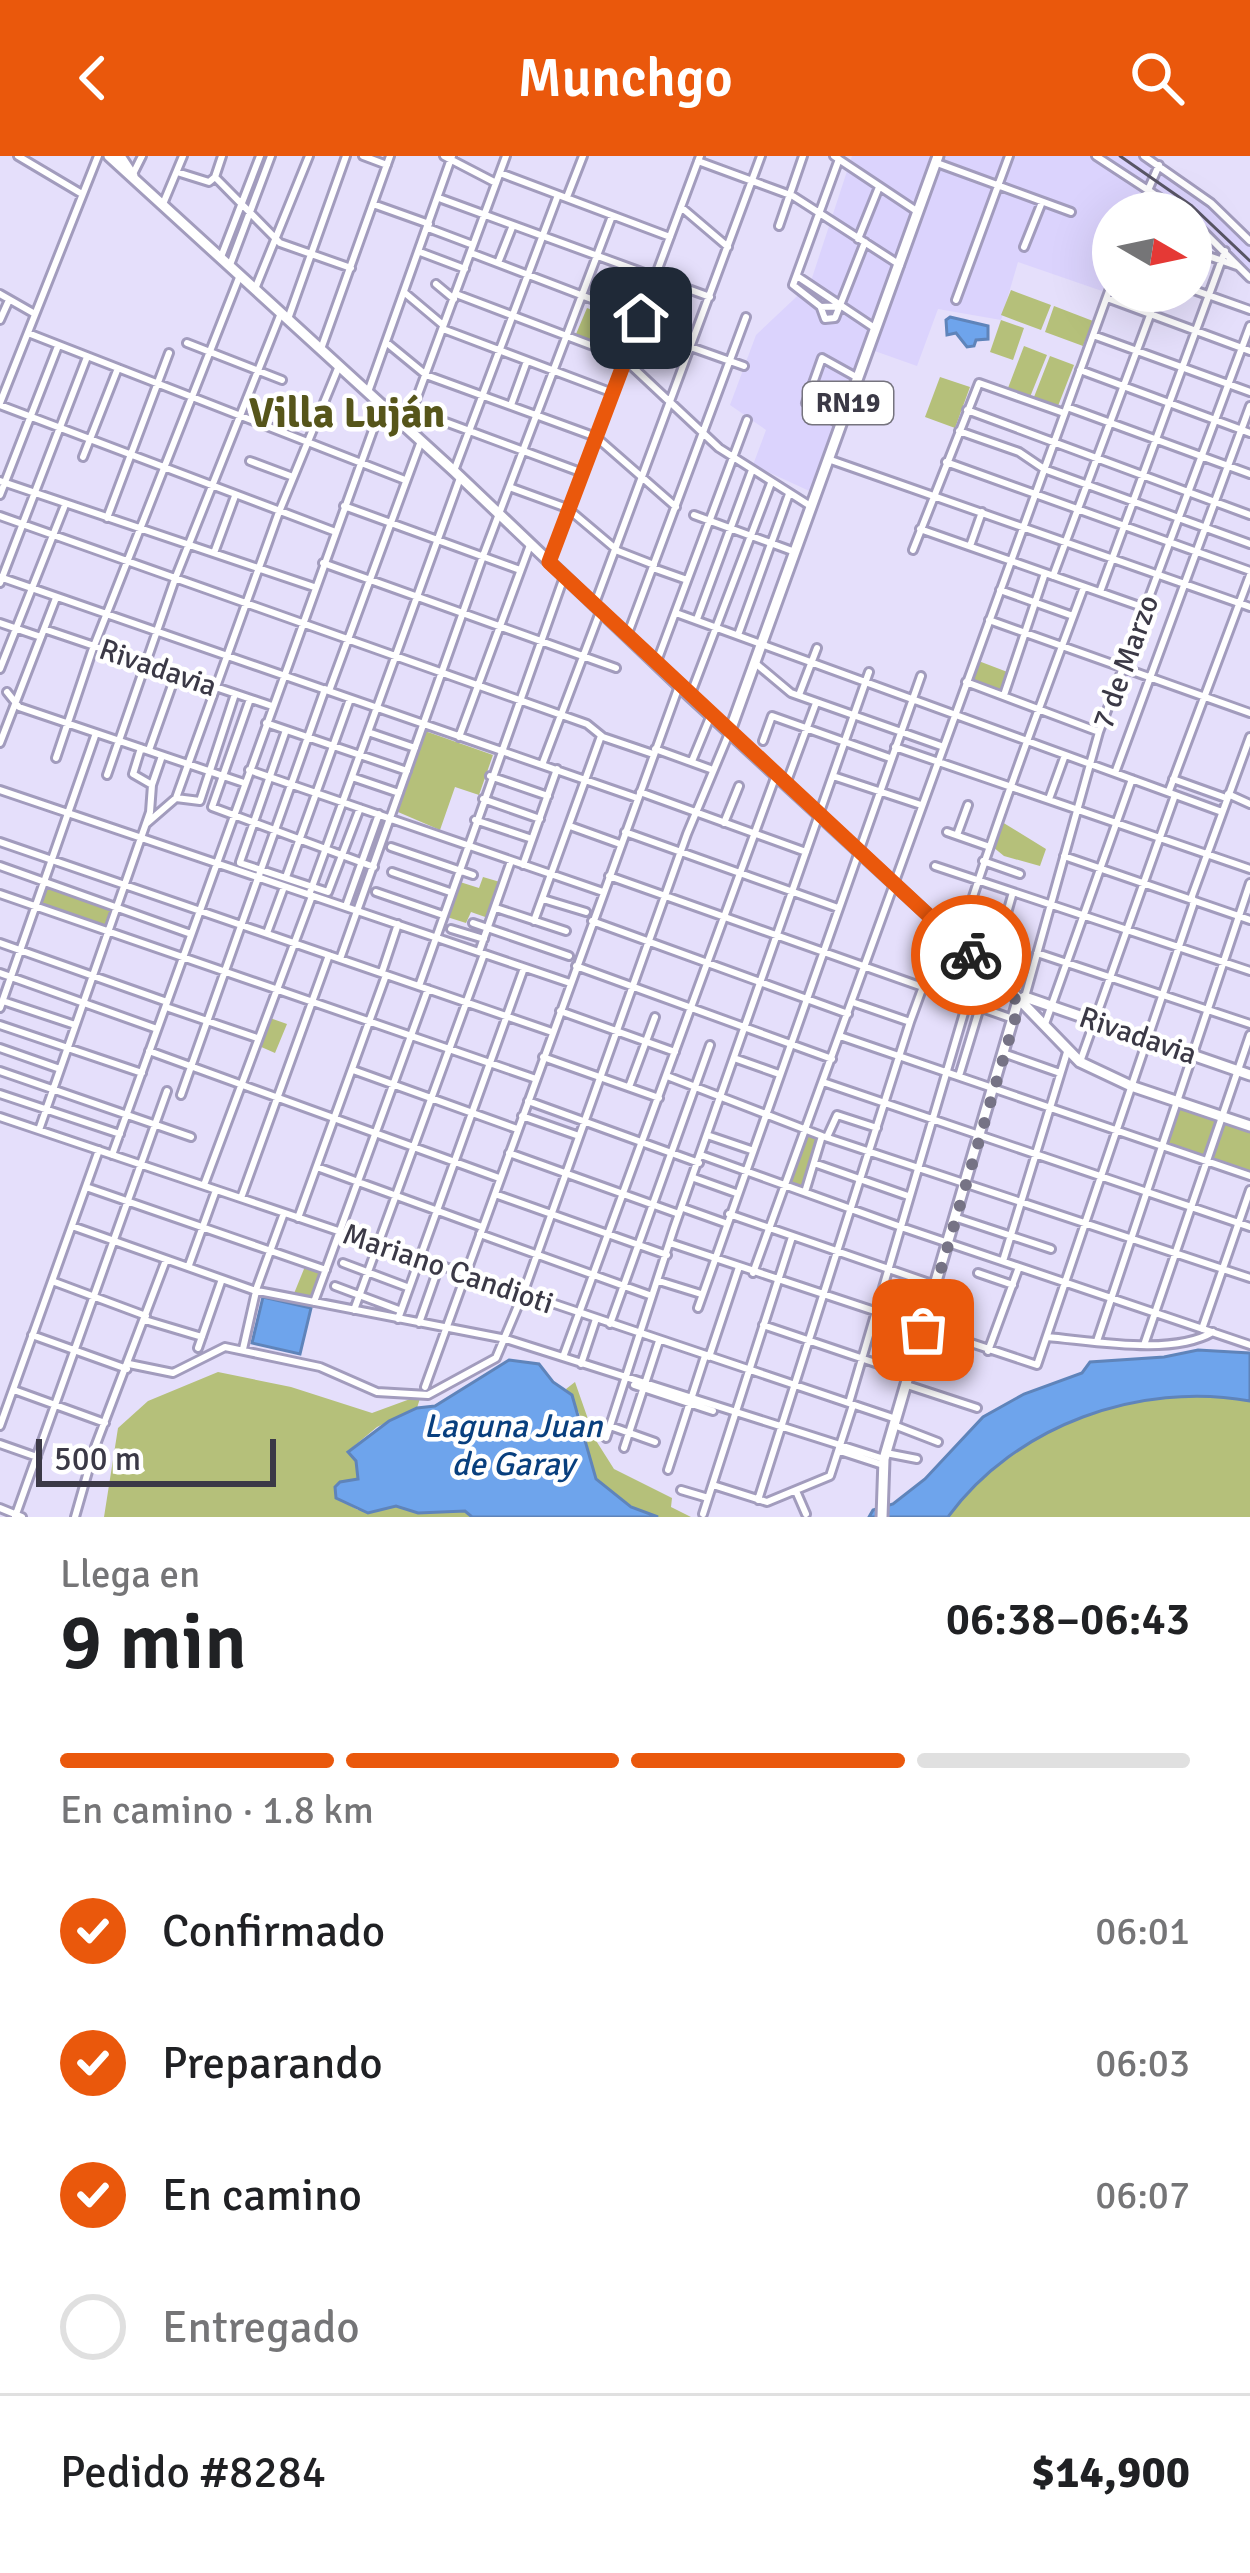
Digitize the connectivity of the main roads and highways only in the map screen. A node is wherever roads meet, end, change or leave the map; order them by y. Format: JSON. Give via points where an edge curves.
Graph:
{"nodes":[{"id":1,"x":113,"y":156,"type":"edge"},
{"id":2,"x":939,"y":158,"type":"edge"},
{"id":3,"x":145,"y":188,"type":"junction"},
{"id":4,"x":747,"y":683,"type":"junction"},
{"id":5,"x":712,"y":716,"type":"junction"},
{"id":6,"x":734,"y":716,"type":"junction"},
{"id":7,"x":730,"y":731,"type":"junction"},
{"id":8,"x":1022,"y":999,"type":"junction"},
{"id":9,"x":1250,"y":1075,"type":"edge"},
{"id":10,"x":1250,"y":1126,"type":"edge"},
{"id":11,"x":882,"y":1517,"type":"edge"}],
"edges":[{"from":1,"to":3,"type":"main road"},
{"from":1,"to":3,"type":"main road"},
{"from":2,"to":4,"type":"main road","number":"RN19"},
{"from":3,"to":5,"type":"main road"},
{"from":4,"to":6,"type":"main road","number":"RN19"},
{"from":4,"to":7,"type":"main road","number":"RN19"},
{"from":5,"to":6,"type":"main road"},
{"from":5,"to":7,"type":"main road"},
{"from":6,"to":7,"type":"main road","number":"RN19"},
{"from":7,"to":8,"type":"main road"},
{"from":8,"to":9,"type":"main road","name":"Rivadavia"},
{"from":8,"to":10,"type":"main road","via":[[1080,1062]]},
{"from":8,"to":11,"type":"main road","via":[[884,1459]]}]}
